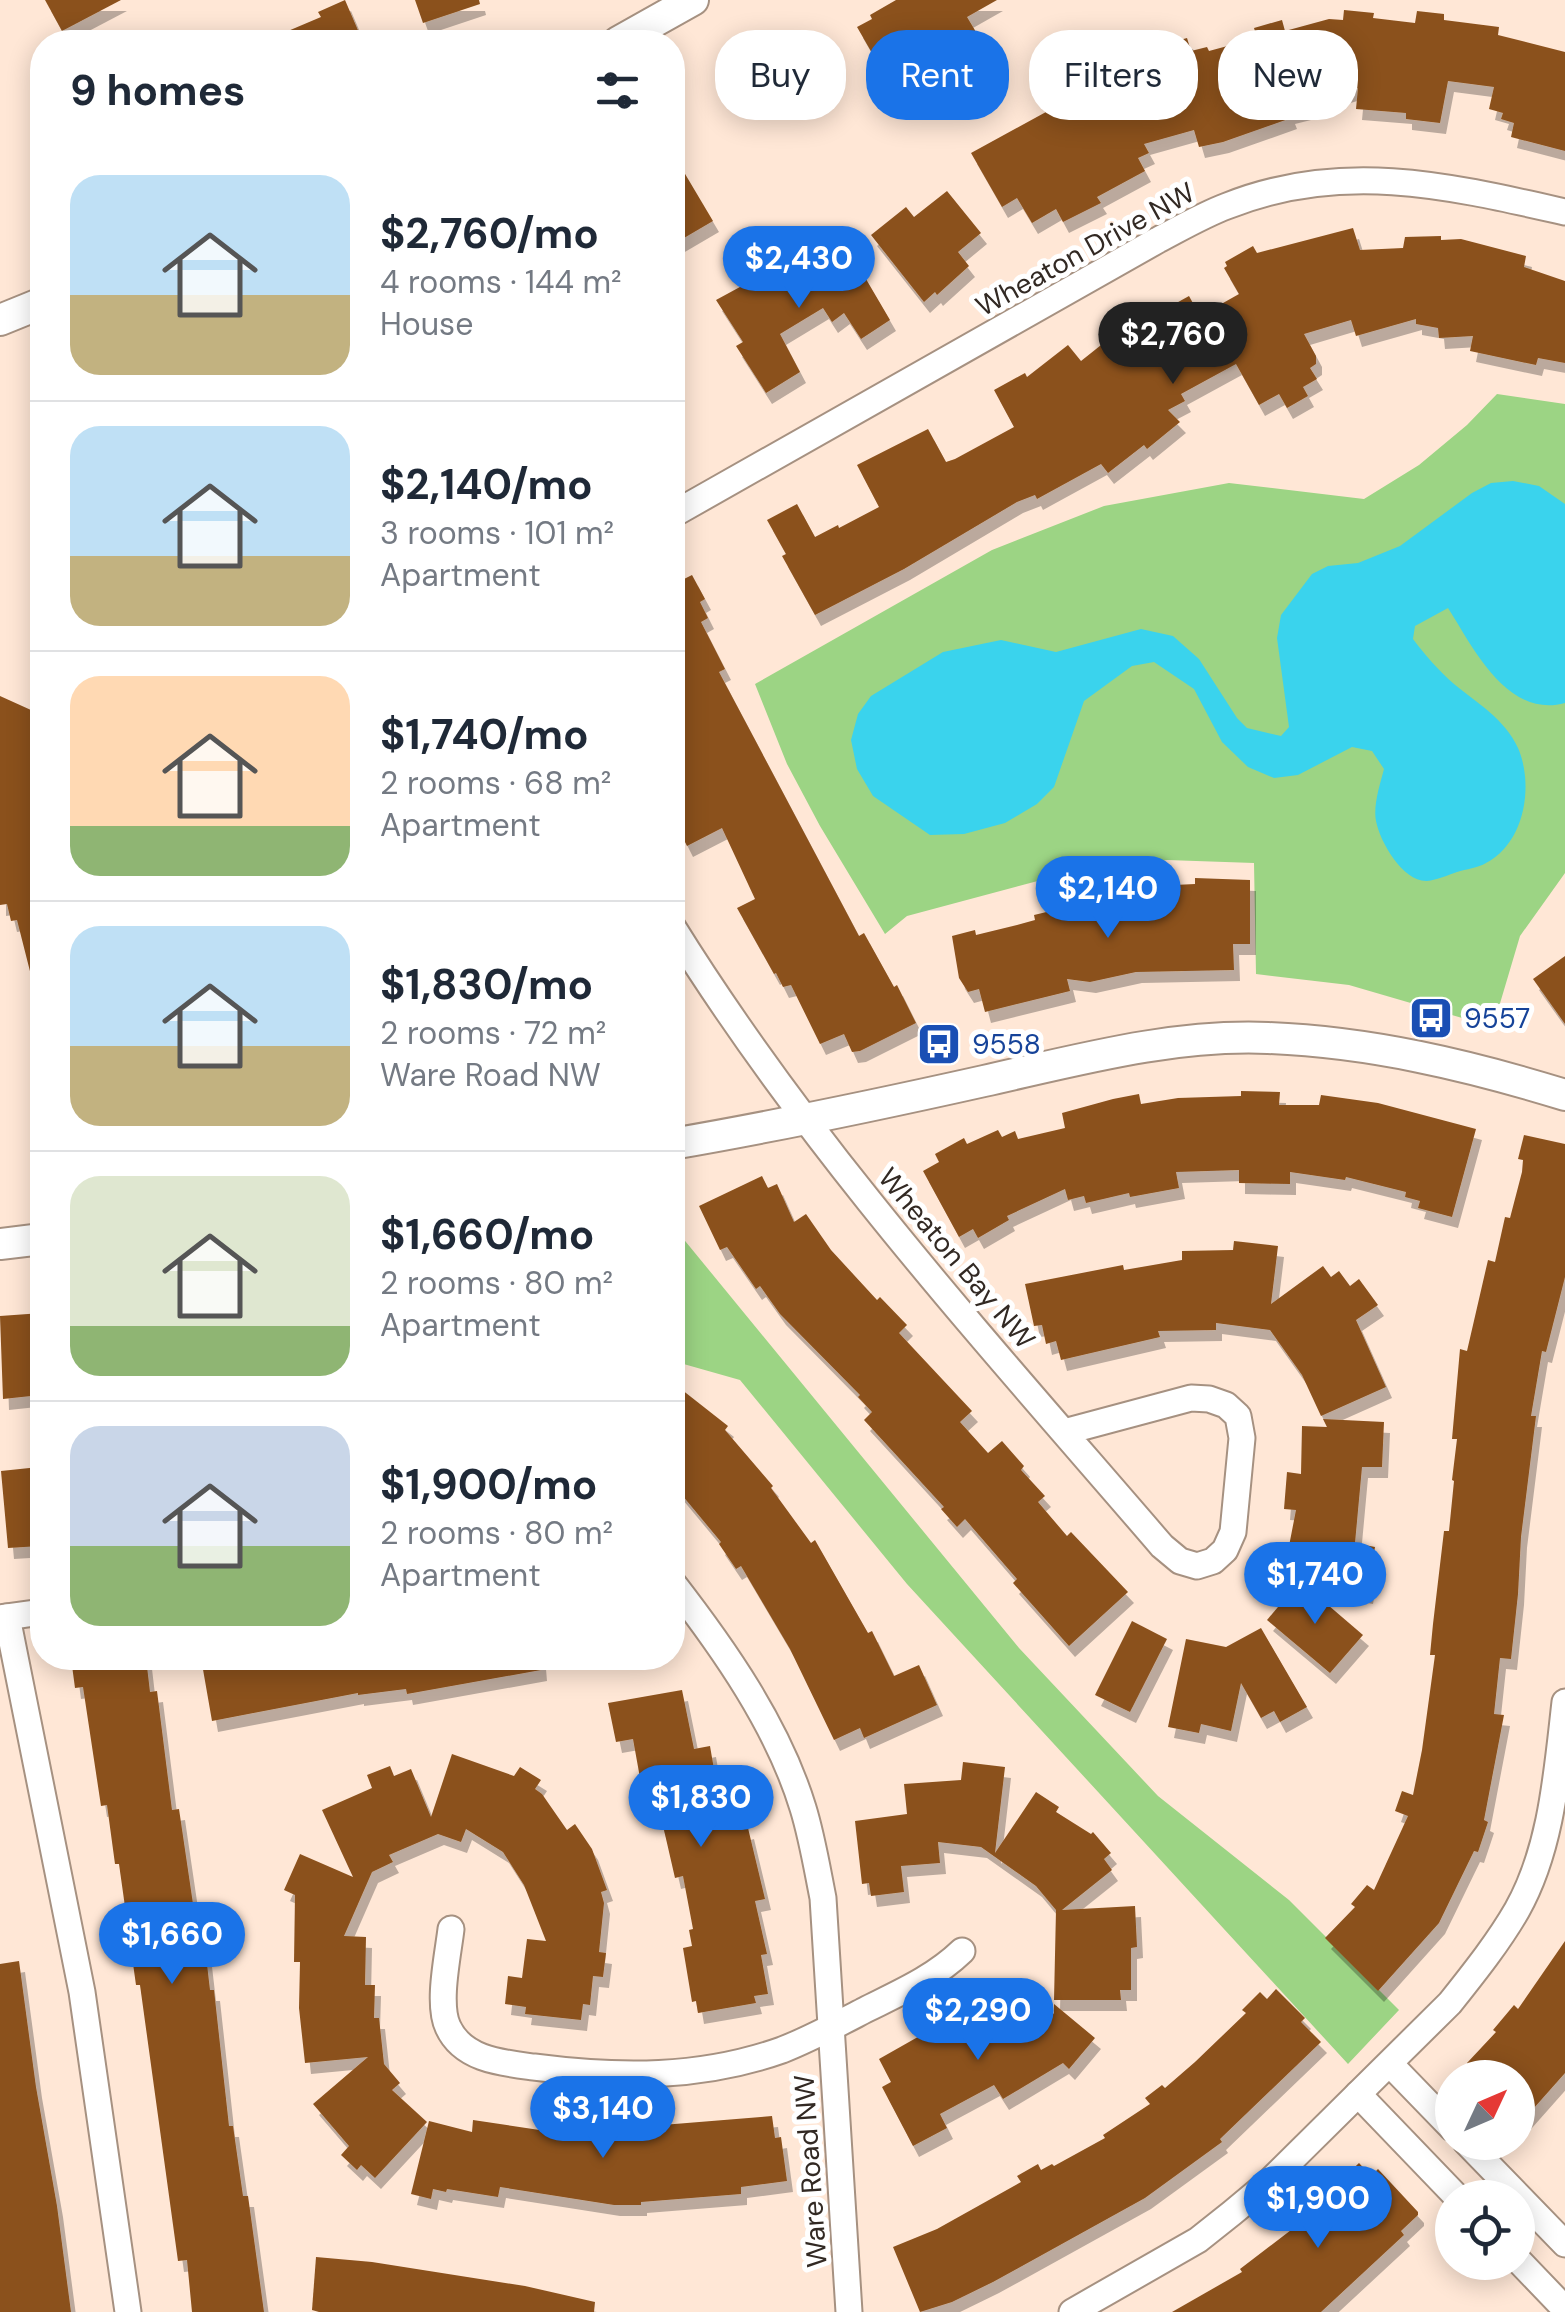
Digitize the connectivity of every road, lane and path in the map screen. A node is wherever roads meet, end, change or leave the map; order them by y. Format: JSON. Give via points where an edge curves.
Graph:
{"nodes":[{"id":1,"x":693,"y":0,"type":"edge"},
{"id":2,"x":639,"y":30,"type":"edge"},
{"id":3,"x":1565,"y":212,"type":"edge"},
{"id":4,"x":30,"y":308,"type":"edge"},
{"id":5,"x":0,"y":320,"type":"edge"},
{"id":6,"x":685,"y":508,"type":"edge"},
{"id":7,"x":685,"y":945,"type":"edge"},
{"id":8,"x":1565,"y":1095,"type":"edge"},
{"id":9,"x":807,"y":1120,"type":"junction"},
{"id":10,"x":685,"y":1142,"type":"edge"},
{"id":11,"x":30,"y":1240,"type":"edge"},
{"id":12,"x":0,"y":1244,"type":"edge"},
{"id":13,"x":1064,"y":1432,"type":"junction"},
{"id":14,"x":685,"y":1600,"type":"edge"},
{"id":15,"x":30,"y":1614,"type":"edge"},
{"id":16,"x":4,"y":1617,"type":"edge"},
{"id":17,"x":1565,"y":1702,"type":"edge"},
{"id":18,"x":451,"y":1929,"type":"dead end"},
{"id":19,"x":962,"y":1951,"type":"dead end"},
{"id":20,"x":831,"y":2027,"type":"junction"},
{"id":21,"x":1390,"y":2064,"type":"junction"},
{"id":22,"x":1358,"y":2094,"type":"junction"},
{"id":23,"x":1435,"y":2110,"type":"edge"},
{"id":24,"x":1483,"y":2160,"type":"edge"},
{"id":25,"x":1441,"y":2180,"type":"edge"},
{"id":26,"x":1565,"y":2244,"type":"edge"},
{"id":27,"x":1535,"y":2278,"type":"edge"},
{"id":28,"x":1565,"y":2309,"type":"edge"},
{"id":29,"x":128,"y":2312,"type":"edge"},
{"id":30,"x":849,"y":2312,"type":"edge"},
{"id":31,"x":1072,"y":2312,"type":"edge"}],
"edges":[{"from":1,"to":2,"type":"street"},
{"from":3,"to":6,"type":"street","name":"Wheaton Drive NW","via":[[1372,179],[1298,186],[1226,206]]},
{"from":4,"to":5,"type":"street"},
{"from":7,"to":9,"type":"street"},
{"from":8,"to":9,"type":"street","via":[[1482,1069],[1342,1043],[1203,1040],[1104,1054]]},
{"from":9,"to":10,"type":"street"},
{"from":9,"to":13,"type":"street","name":"Wheaton Bay NW"},
{"from":11,"to":12,"type":"street"},
{"from":13,"to":13,"type":"street","name":"Wheaton Bay NW","via":[[1180,1561],[1198,1566],[1226,1550],[1242,1438],[1238,1416],[1226,1405],[1174,1401]]},
{"from":14,"to":20,"type":"street","name":"Ware Road NW","via":[[762,1715],[803,1808],[822,1898]]},
{"from":15,"to":16,"type":"street"},
{"from":16,"to":29,"type":"street","via":[[82,1992]]},
{"from":17,"to":21,"type":"street","via":[[1542,1846],[1518,1908],[1450,2004]]},
{"from":18,"to":20,"type":"street","via":[[447,2026],[460,2044],[495,2062],[583,2074],[684,2074],[757,2058]]},
{"from":19,"to":20,"type":"street","via":[[924,1981]]},
{"from":20,"to":30,"type":"street","name":"Ware Road NW"},
{"from":21,"to":22,"type":"street"},
{"from":21,"to":23,"type":"street"},
{"from":22,"to":25,"type":"street"},
{"from":22,"to":31,"type":"street","via":[[1267,2184],[1198,2240]]},
{"from":24,"to":26,"type":"street"},
{"from":27,"to":28,"type":"street"}]}
